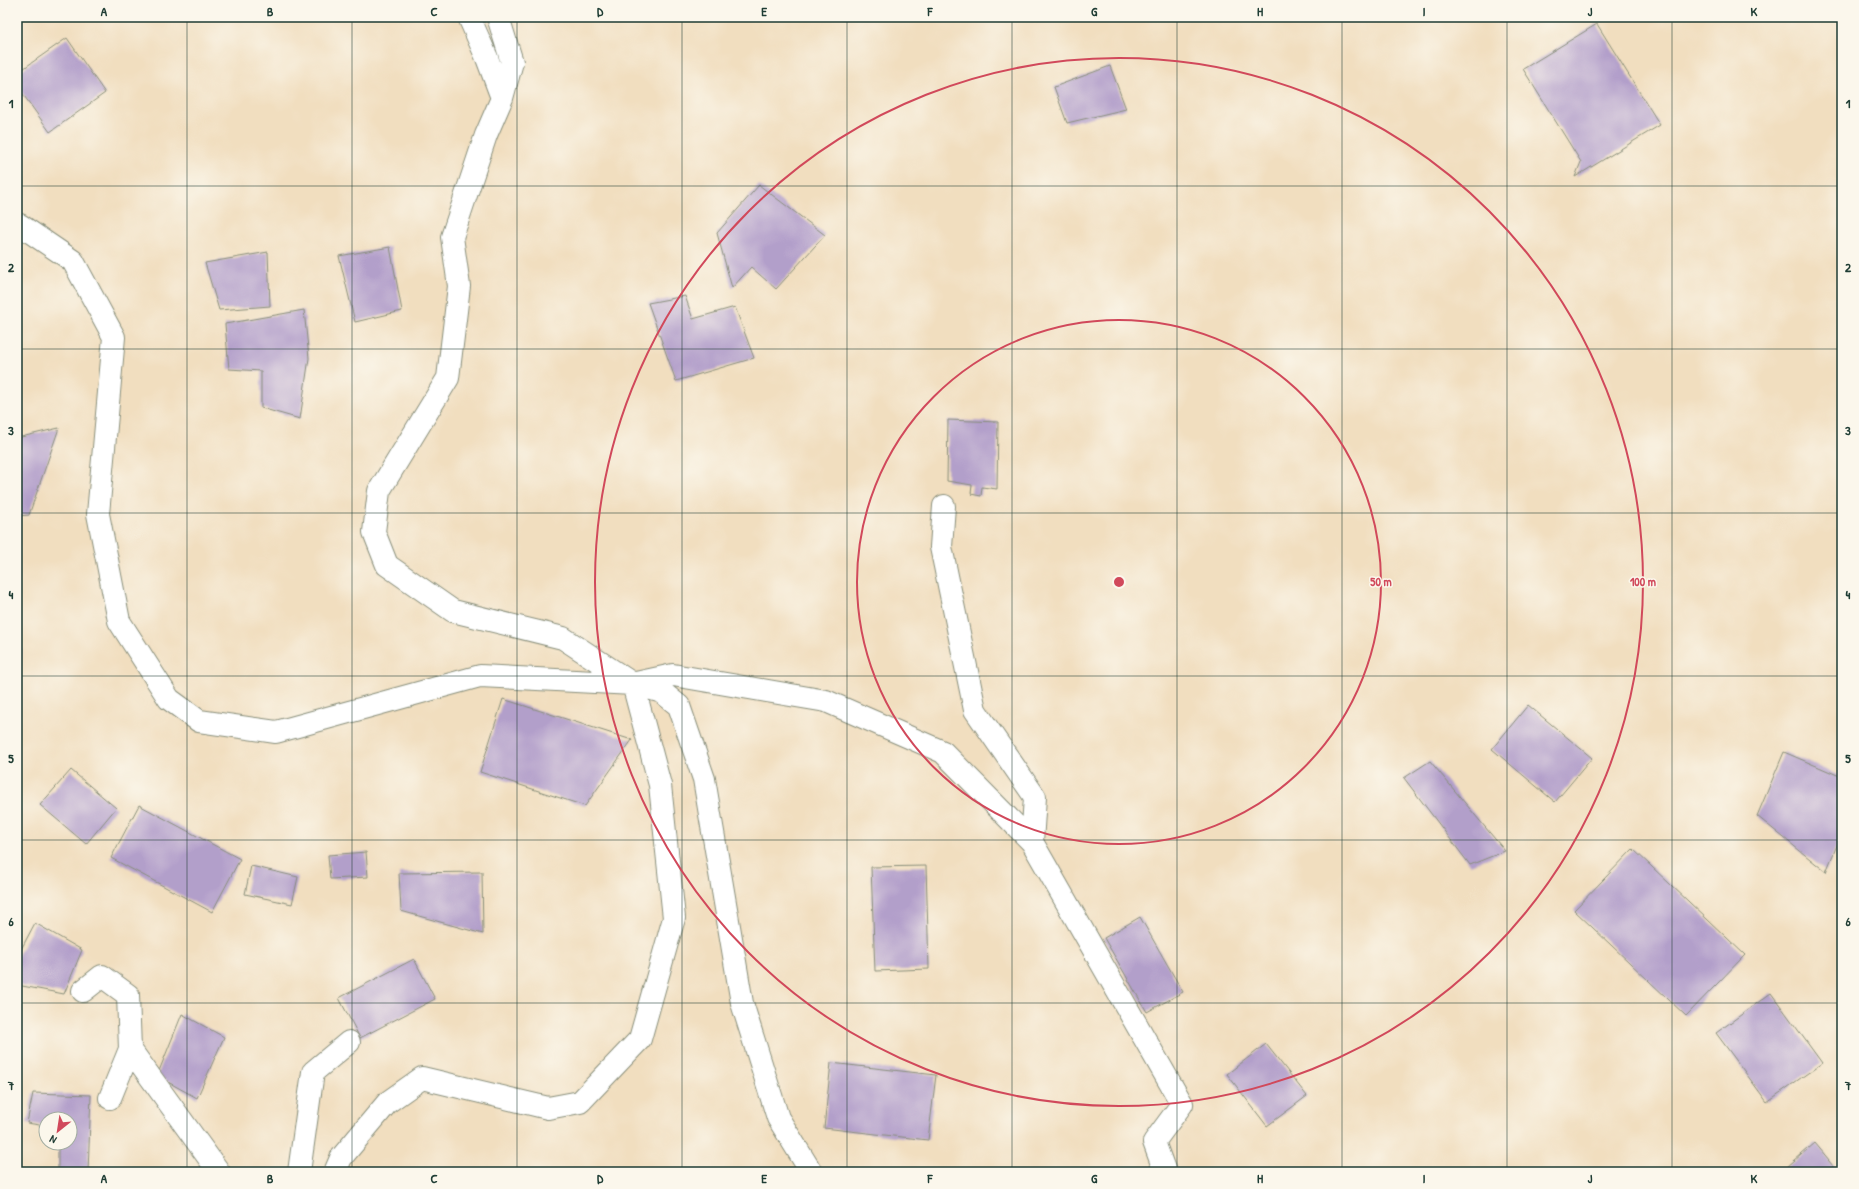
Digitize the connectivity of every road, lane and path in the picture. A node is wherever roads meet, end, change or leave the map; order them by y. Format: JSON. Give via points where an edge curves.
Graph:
{"nodes":[{"id":1,"x":469,"y":17,"type":"edge"},
{"id":2,"x":498,"y":17,"type":"edge"},
{"id":3,"x":502,"y":98,"type":"junction"},
{"id":4,"x":18,"y":223,"type":"edge"},
{"id":5,"x":944,"y":506,"type":"dead end"},
{"id":6,"x":633,"y":684,"type":"junction"},
{"id":7,"x":1032,"y":842,"type":"junction"},
{"id":8,"x":83,"y":990,"type":"dead end"},
{"id":9,"x":350,"y":1042,"type":"dead end"},
{"id":10,"x":130,"y":1049,"type":"junction"},
{"id":11,"x":110,"y":1098,"type":"dead end"},
{"id":12,"x":219,"y":1172,"type":"edge"},
{"id":13,"x":299,"y":1172,"type":"edge"},
{"id":14,"x":335,"y":1172,"type":"edge"},
{"id":15,"x":809,"y":1172,"type":"edge"},
{"id":16,"x":1165,"y":1172,"type":"edge"}],
"edges":[{"from":1,"to":3,"type":"street"},
{"from":2,"to":3,"type":"street","via":[[512,62]]},
{"from":3,"to":6,"type":"street","via":[[486,135],[452,236],[459,286],[448,378],[380,491],[374,532],[388,565],[453,611],[563,638]]},
{"from":4,"to":6,"type":"street","via":[[73,261],[114,337],[98,514],[118,621],[169,699],[199,721],[276,732],[480,676]]},
{"from":5,"to":7,"type":"street","via":[[941,547],[975,710],[1034,797]]},
{"from":6,"to":7,"type":"street","via":[[673,675],[826,701],[943,752]]},
{"from":6,"to":14,"type":"street","via":[[660,785],[674,918],[640,1039],[580,1102],[548,1108],[422,1078],[388,1102],[341,1158]]},
{"from":6,"to":15,"type":"street","via":[[662,692],[679,706],[704,779],[742,1004],[778,1118]]},
{"from":7,"to":16,"type":"street","via":[[1182,1104],[1154,1142]]},
{"from":8,"to":10,"type":"street","via":[[102,976],[128,995]]},
{"from":9,"to":13,"type":"street","via":[[313,1072]]},
{"from":10,"to":11,"type":"street"},
{"from":10,"to":12,"type":"street"}]}
